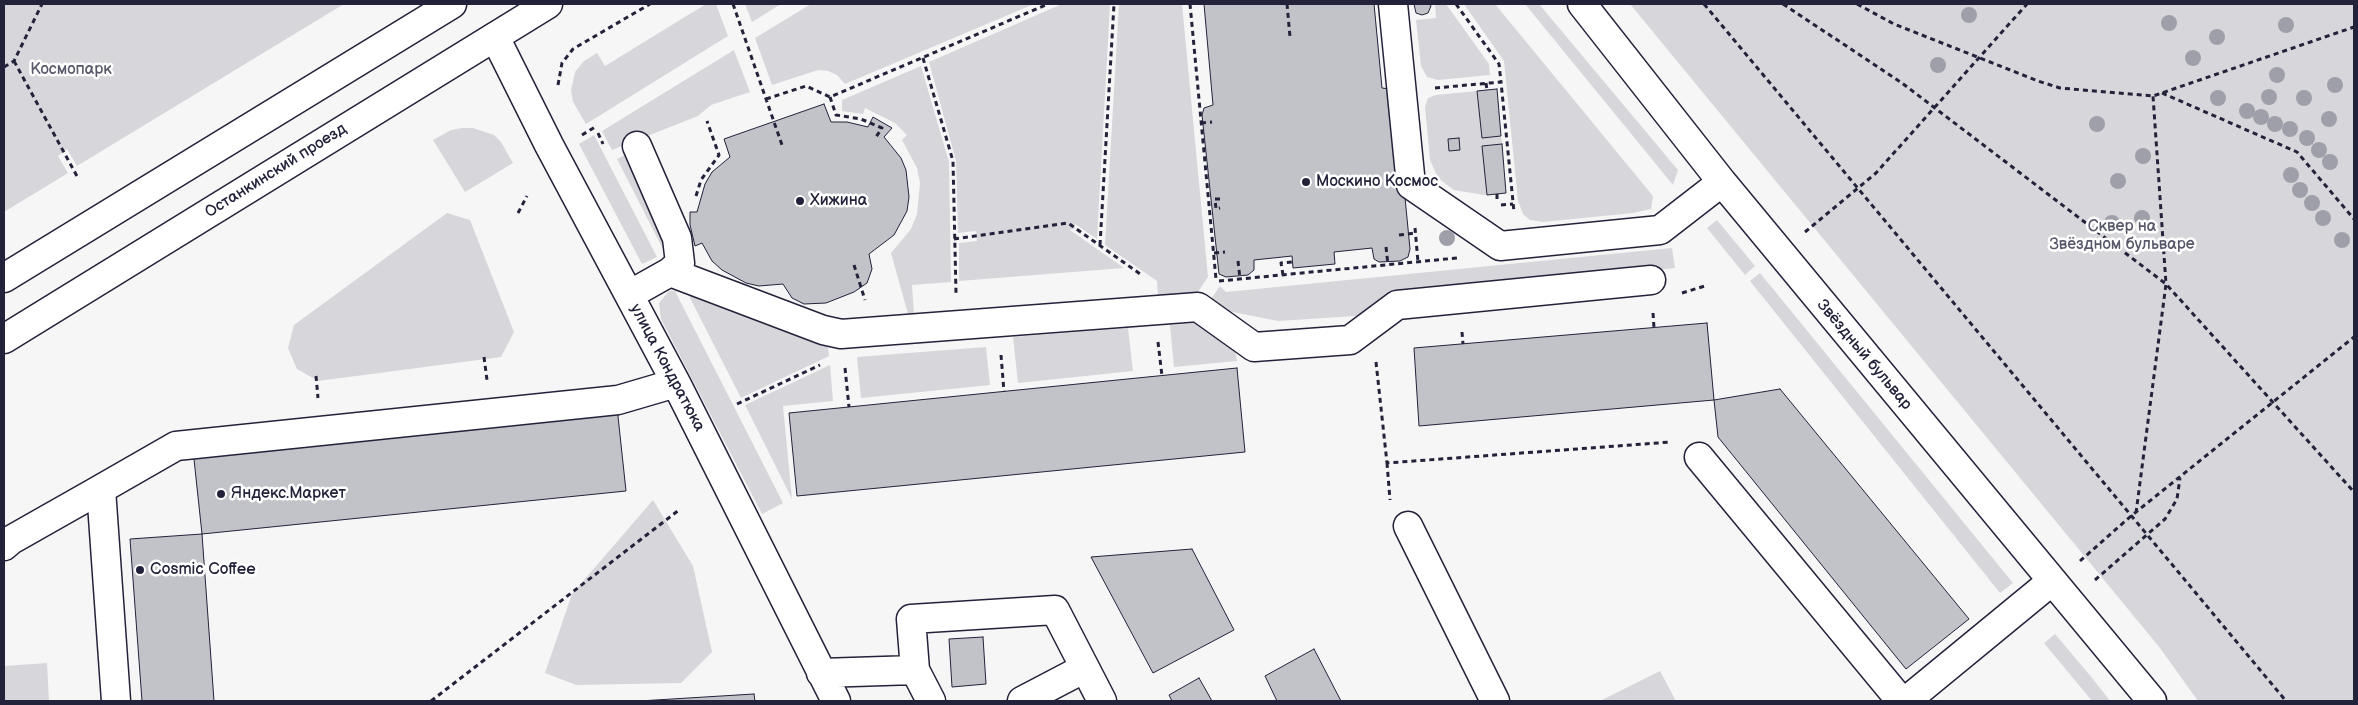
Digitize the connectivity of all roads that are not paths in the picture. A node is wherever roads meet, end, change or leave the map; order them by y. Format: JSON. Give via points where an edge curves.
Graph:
{"nodes":[{"id":1,"x":452,"y":4,"type":"edge"},
{"id":2,"x":548,"y":4,"type":"edge"},
{"id":3,"x":1393,"y":4,"type":"edge"},
{"id":4,"x":1582,"y":4,"type":"edge"},
{"id":5,"x":495,"y":37,"type":"junction"},
{"id":6,"x":637,"y":146,"type":"dead end"},
{"id":7,"x":1722,"y":182,"type":"junction"},
{"id":8,"x":670,"y":272,"type":"junction"},
{"id":9,"x":4,"y":278,"type":"edge"},
{"id":10,"x":1651,"y":280,"type":"dead end"},
{"id":11,"x":629,"y":295,"type":"junction"},
{"id":12,"x":4,"y":339,"type":"edge"},
{"id":13,"x":676,"y":383,"type":"junction"},
{"id":14,"x":1699,"y":457,"type":"road end"},
{"id":15,"x":101,"y":489,"type":"junction"},
{"id":16,"x":1408,"y":526,"type":"dead end"},
{"id":17,"x":4,"y":546,"type":"edge"},
{"id":18,"x":2052,"y":581,"type":"junction"},
{"id":19,"x":1085,"y":668,"type":"junction"},
{"id":20,"x":915,"y":670,"type":"junction"},
{"id":21,"x":822,"y":673,"type":"junction"},
{"id":22,"x":116,"y":701,"type":"edge"},
{"id":23,"x":836,"y":701,"type":"edge"},
{"id":24,"x":931,"y":701,"type":"edge"},
{"id":25,"x":1022,"y":701,"type":"edge"},
{"id":26,"x":1102,"y":701,"type":"edge"},
{"id":27,"x":1495,"y":701,"type":"edge"},
{"id":28,"x":1901,"y":701,"type":"edge"},
{"id":29,"x":1906,"y":701,"type":"edge"},
{"id":30,"x":2152,"y":701,"type":"edge"}],
"edges":[{"from":1,"to":9,"type":"street"},
{"from":2,"to":5,"type":"street","name":"Останкинский проезд"},
{"from":3,"to":7,"type":"street","via":[[1411,185],[1508,245],[1660,230]]},
{"from":4,"to":7,"type":"street","name":"Звёздный бульвар"},
{"from":5,"to":11,"type":"street","name":"улица Кондратюка"},
{"from":5,"to":12,"type":"street","name":"Останкинский проезд"},
{"from":6,"to":8,"type":"street","via":[[677,238],[680,263]]},
{"from":7,"to":18,"type":"street","name":"Звёздный бульвар"},
{"from":8,"to":10,"type":"street","via":[[824,330],[842,344],[1198,307],[1254,347],[1350,340],[1397,305]]},
{"from":8,"to":11,"type":"street"},
{"from":11,"to":13,"type":"street","name":"улица Кондратюка"},
{"from":13,"to":15,"type":"street","via":[[618,400],[176,446]]},
{"from":13,"to":21,"type":"street","name":"улица Кондратюка"},
{"from":14,"to":28,"type":"street"},
{"from":15,"to":17,"type":"street"},
{"from":15,"to":22,"type":"street"},
{"from":16,"to":27,"type":"street"},
{"from":18,"to":29,"type":"street"},
{"from":18,"to":30,"type":"street","name":"Звёздный бульвар"},
{"from":19,"to":20,"type":"street","via":[[1055,610],[910,619]]},
{"from":19,"to":25,"type":"street"},
{"from":19,"to":26,"type":"street"},
{"from":20,"to":21,"type":"street"},
{"from":20,"to":24,"type":"street"},
{"from":21,"to":23,"type":"street","name":"улица Кондратюка"}]}
